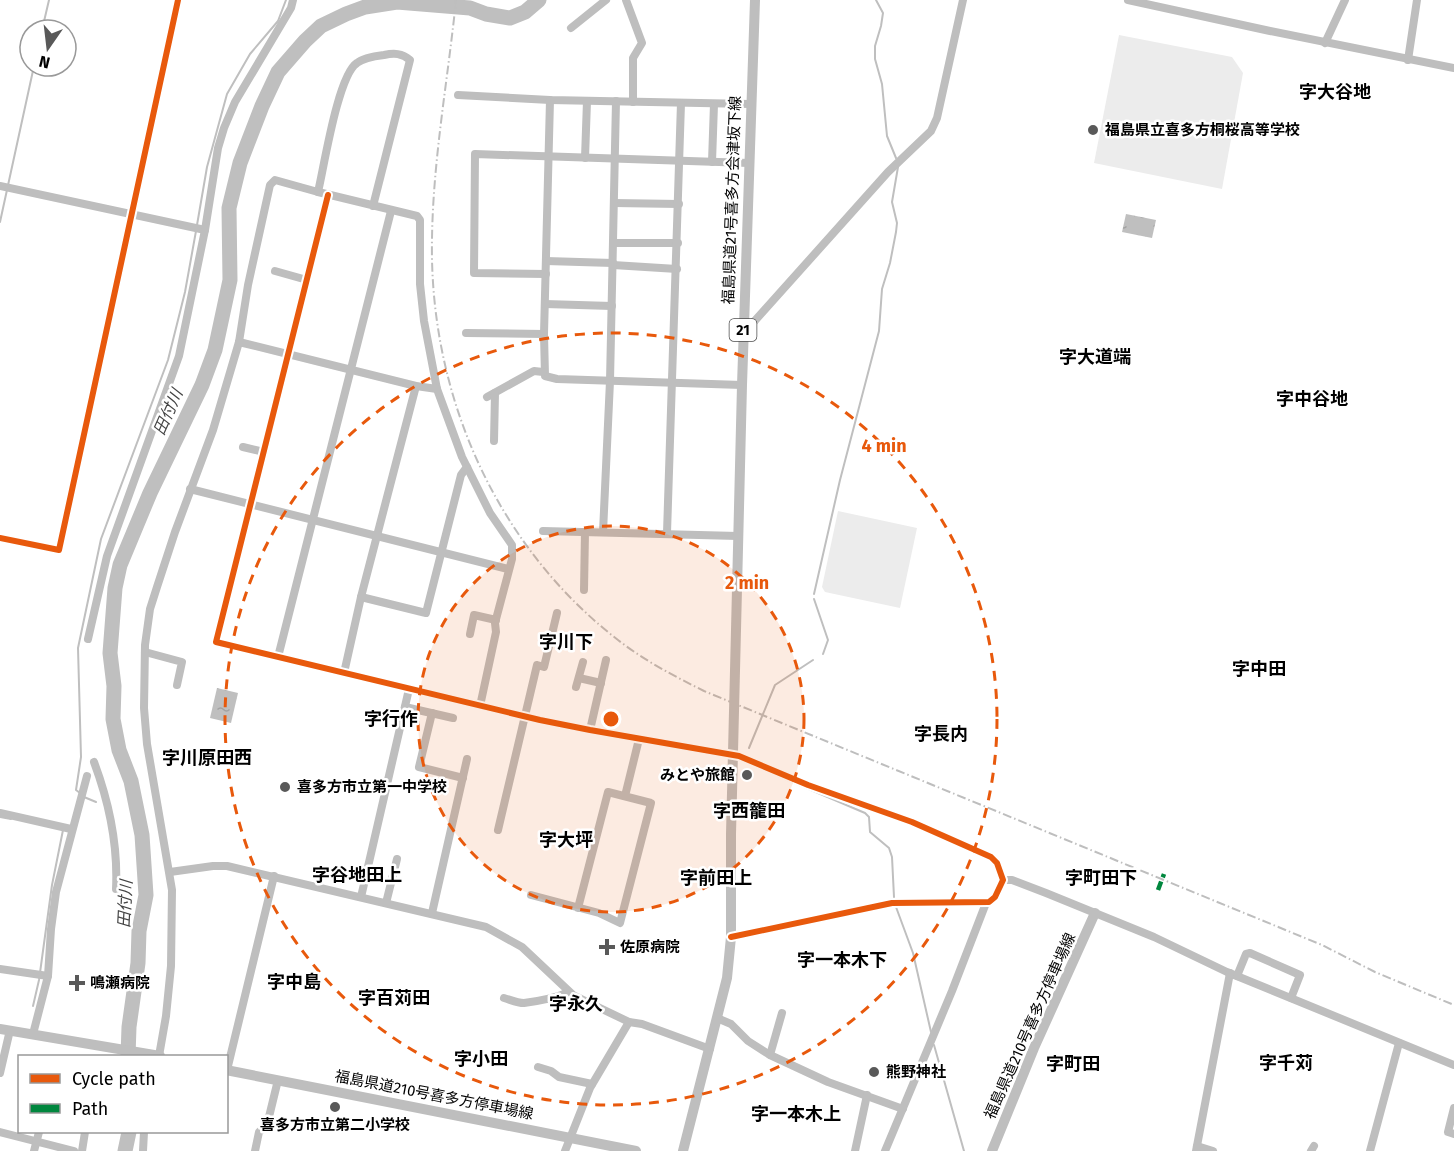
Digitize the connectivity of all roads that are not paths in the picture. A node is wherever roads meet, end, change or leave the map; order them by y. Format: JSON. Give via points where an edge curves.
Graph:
{"nodes":[{"id":1,"x":178,"y":0,"type":"edge"},
{"id":2,"x":293,"y":0,"type":"edge"},
{"id":3,"x":606,"y":0,"type":"edge"},
{"id":4,"x":626,"y":0,"type":"edge"},
{"id":5,"x":754,"y":0,"type":"edge"},
{"id":6,"x":963,"y":0,"type":"edge"},
{"id":7,"x":1128,"y":0,"type":"edge"},
{"id":8,"x":1182,"y":0,"type":"edge"},
{"id":9,"x":1345,"y":0,"type":"edge"},
{"id":10,"x":1417,"y":0,"type":"edge"},
{"id":11,"x":1179,"y":10,"type":"junction"},
{"id":12,"x":571,"y":28,"type":"dead end"},
{"id":13,"x":1325,"y":43,"type":"junction"},
{"id":14,"x":1408,"y":60,"type":"junction"},
{"id":15,"x":1454,"y":68,"type":"edge"},
{"id":16,"x":458,"y":95,"type":"dead end"},
{"id":17,"x":550,"y":100,"type":"junction"},
{"id":18,"x":587,"y":101,"type":"junction"},
{"id":19,"x":616,"y":101,"type":"junction"},
{"id":20,"x":633,"y":102,"type":"junction"},
{"id":21,"x":681,"y":103,"type":"junction"},
{"id":22,"x":714,"y":104,"type":"junction"},
{"id":23,"x":750,"y":104,"type":"junction"},
{"id":24,"x":550,"y":156,"type":"junction"},
{"id":25,"x":585,"y":158,"type":"junction"},
{"id":26,"x":615,"y":158,"type":"junction"},
{"id":27,"x":679,"y":161,"type":"junction"},
{"id":28,"x":712,"y":162,"type":"junction"},
{"id":29,"x":749,"y":163,"type":"junction"},
{"id":30,"x":0,"y":186,"type":"edge"},
{"id":31,"x":318,"y":192,"type":"junction"},
{"id":32,"x":328,"y":195,"type":"junction"},
{"id":33,"x":615,"y":203,"type":"junction"},
{"id":34,"x":679,"y":204,"type":"junction"},
{"id":35,"x":373,"y":206,"type":"junction"},
{"id":36,"x":391,"y":210,"type":"junction"},
{"id":37,"x":133,"y":215,"type":"junction"},
{"id":38,"x":205,"y":230,"type":"junction"},
{"id":39,"x":614,"y":243,"type":"junction"},
{"id":40,"x":678,"y":243,"type":"junction"},
{"id":41,"x":546,"y":261,"type":"junction"},
{"id":42,"x":613,"y":264,"type":"junction"},
{"id":43,"x":677,"y":269,"type":"junction"},
{"id":44,"x":276,"y":272,"type":"dead end"},
{"id":45,"x":546,"y":274,"type":"junction"},
{"id":46,"x":308,"y":280,"type":"junction"},
{"id":47,"x":545,"y":304,"type":"junction"},
{"id":48,"x":612,"y":306,"type":"junction"},
{"id":49,"x":466,"y":333,"type":"dead end"},
{"id":50,"x":544,"y":334,"type":"junction"},
{"id":51,"x":743,"y":334,"type":"junction"},
{"id":52,"x":239,"y":342,"type":"junction"},
{"id":53,"x":290,"y":354,"type":"junction"},
{"id":54,"x":351,"y":369,"type":"junction"},
{"id":55,"x":543,"y":372,"type":"junction"},
{"id":56,"x":610,"y":381,"type":"junction"},
{"id":57,"x":672,"y":383,"type":"junction"},
{"id":58,"x":742,"y":385,"type":"junction"},
{"id":59,"x":416,"y":386,"type":"junction"},
{"id":60,"x":437,"y":389,"type":"junction"},
{"id":61,"x":494,"y":441,"type":"dead end"},
{"id":62,"x":243,"y":447,"type":"dead end"},
{"id":63,"x":264,"y":452,"type":"junction"},
{"id":64,"x":467,"y":467,"type":"junction"},
{"id":65,"x":190,"y":489,"type":"junction"},
{"id":66,"x":251,"y":504,"type":"junction"},
{"id":67,"x":313,"y":521,"type":"junction"},
{"id":68,"x":543,"y":531,"type":"dead end"},
{"id":69,"x":585,"y":532,"type":"junction"},
{"id":70,"x":603,"y":532,"type":"junction"},
{"id":71,"x":667,"y":533,"type":"junction"},
{"id":72,"x":738,"y":536,"type":"junction"},
{"id":73,"x":377,"y":537,"type":"junction"},
{"id":74,"x":0,"y":538,"type":"edge"},
{"id":75,"x":441,"y":552,"type":"junction"},
{"id":76,"x":508,"y":569,"type":"junction"},
{"id":77,"x":584,"y":590,"type":"dead end"},
{"id":78,"x":362,"y":597,"type":"junction"},
{"id":79,"x":557,"y":613,"type":"dead end"},
{"id":80,"x":495,"y":620,"type":"junction"},
{"id":81,"x":470,"y":634,"type":"dead end"},
{"id":82,"x":88,"y":639,"type":"dead end"},
{"id":83,"x":145,"y":652,"type":"junction"},
{"id":84,"x":278,"y":657,"type":"junction"},
{"id":85,"x":606,"y":660,"type":"dead end"},
{"id":86,"x":583,"y":662,"type":"dead end"},
{"id":87,"x":344,"y":673,"type":"junction"},
{"id":88,"x":579,"y":678,"type":"junction"},
{"id":89,"x":601,"y":683,"type":"junction"},
{"id":90,"x":177,"y":685,"type":"dead end"},
{"id":91,"x":576,"y":687,"type":"dead end"},
{"id":92,"x":409,"y":689,"type":"junction"},
{"id":93,"x":480,"y":706,"type":"junction"},
{"id":94,"x":405,"y":707,"type":"junction"},
{"id":95,"x":432,"y":713,"type":"junction"},
{"id":96,"x":524,"y":716,"type":"junction"},
{"id":97,"x":453,"y":718,"type":"dead end"},
{"id":98,"x":590,"y":730,"type":"junction"},
{"id":99,"x":639,"y":739,"type":"junction"},
{"id":100,"x":733,"y":755,"type":"junction"},
{"id":101,"x":468,"y":759,"type":"dead end"},
{"id":102,"x":94,"y":762,"type":"dead end"},
{"id":103,"x":87,"y":776,"type":"dead end"},
{"id":104,"x":463,"y":778,"type":"junction"},
{"id":105,"x":625,"y":796,"type":"junction"},
{"id":106,"x":0,"y":813,"type":"edge"},
{"id":107,"x":71,"y":829,"type":"junction"},
{"id":108,"x":498,"y":830,"type":"dead end"},
{"id":109,"x":397,"y":859,"type":"dead end"},
{"id":110,"x":170,"y":872,"type":"junction"},
{"id":111,"x":274,"y":876,"type":"junction"},
{"id":112,"x":1002,"y":876,"type":"junction"},
{"id":113,"x":116,"y":889,"type":"dead end"},
{"id":114,"x":531,"y":895,"type":"dead end"},
{"id":115,"x":361,"y":897,"type":"junction"},
{"id":116,"x":987,"y":902,"type":"junction"},
{"id":117,"x":386,"y":903,"type":"junction"},
{"id":118,"x":578,"y":908,"type":"junction"},
{"id":119,"x":432,"y":913,"type":"junction"},
{"id":120,"x":1095,"y":913,"type":"junction"},
{"id":121,"x":731,"y":937,"type":"junction"},
{"id":122,"x":0,"y":969,"type":"edge"},
{"id":123,"x":1234,"y":974,"type":"junction"},
{"id":124,"x":48,"y":976,"type":"junction"},
{"id":125,"x":568,"y":992,"type":"junction"},
{"id":126,"x":504,"y":998,"type":"dead end"},
{"id":127,"x":1291,"y":998,"type":"junction"},
{"id":128,"x":782,"y":1013,"type":"dead end"},
{"id":129,"x":717,"y":1018,"type":"junction"},
{"id":130,"x":629,"y":1022,"type":"junction"},
{"id":131,"x":5,"y":1029,"type":"edge"},
{"id":132,"x":33,"y":1034,"type":"junction"},
{"id":133,"x":1399,"y":1043,"type":"junction"},
{"id":134,"x":710,"y":1049,"type":"junction"},
{"id":135,"x":155,"y":1055,"type":"edge"},
{"id":136,"x":160,"y":1055,"type":"edge"},
{"id":137,"x":770,"y":1055,"type":"junction"},
{"id":138,"x":1454,"y":1065,"type":"edge"},
{"id":139,"x":228,"y":1066,"type":"edge"},
{"id":140,"x":538,"y":1067,"type":"dead end"},
{"id":141,"x":228,"y":1070,"type":"edge"},
{"id":142,"x":0,"y":1073,"type":"edge"},
{"id":143,"x":278,"y":1080,"type":"junction"},
{"id":144,"x":592,"y":1084,"type":"junction"},
{"id":145,"x":867,"y":1095,"type":"junction"},
{"id":146,"x":1454,"y":1108,"type":"edge"},
{"id":147,"x":903,"y":1109,"type":"junction"},
{"id":148,"x":0,"y":1132,"type":"edge"},
{"id":149,"x":38,"y":1133,"type":"edge"},
{"id":150,"x":85,"y":1133,"type":"edge"},
{"id":151,"x":144,"y":1133,"type":"edge"},
{"id":152,"x":1454,"y":1134,"type":"edge"},
{"id":153,"x":570,"y":1137,"type":"junction"},
{"id":154,"x":36,"y":1142,"type":"junction"},
{"id":155,"x":1196,"y":1148,"type":"edge"},
{"id":156,"x":34,"y":1151,"type":"edge"},
{"id":157,"x":74,"y":1151,"type":"edge"},
{"id":158,"x":82,"y":1151,"type":"edge"},
{"id":159,"x":143,"y":1151,"type":"edge"},
{"id":160,"x":255,"y":1151,"type":"edge"},
{"id":161,"x":565,"y":1151,"type":"edge"},
{"id":162,"x":636,"y":1151,"type":"edge"},
{"id":163,"x":683,"y":1151,"type":"edge"},
{"id":164,"x":855,"y":1151,"type":"edge"},
{"id":165,"x":885,"y":1151,"type":"edge"},
{"id":166,"x":992,"y":1151,"type":"edge"},
{"id":167,"x":1213,"y":1151,"type":"edge"},
{"id":168,"x":1370,"y":1151,"type":"edge"}],
"edges":[{"from":1,"to":37,"type":"street"},
{"from":2,"to":38,"type":"street","via":[[224,128]]},
{"from":3,"to":12,"type":"street"},
{"from":4,"to":20,"type":"street","via":[[642,43],[633,58]]},
{"from":5,"to":23,"type":"main road","name":"福島県道21号喜多方会津坂下線","number":"21"},
{"from":6,"to":51,"type":"street","via":[[931,131],[888,172]]},
{"from":7,"to":11,"type":"street"},
{"from":8,"to":11,"type":"street"},
{"from":9,"to":13,"type":"street"},
{"from":10,"to":14,"type":"street"},
{"from":11,"to":13,"type":"street"},
{"from":13,"to":14,"type":"street"},
{"from":14,"to":15,"type":"street"},
{"from":16,"to":17,"type":"street"},
{"from":17,"to":18,"type":"street"},
{"from":17,"to":24,"type":"street"},
{"from":18,"to":19,"type":"street"},
{"from":18,"to":25,"type":"street"},
{"from":19,"to":20,"type":"street"},
{"from":19,"to":26,"type":"street"},
{"from":20,"to":21,"type":"street"},
{"from":21,"to":22,"type":"street"},
{"from":21,"to":27,"type":"street"},
{"from":22,"to":23,"type":"street"},
{"from":22,"to":28,"type":"street"},
{"from":23,"to":29,"type":"main road","name":"福島県道21号喜多方会津坂下線","number":"21"},
{"from":24,"to":25,"type":"street"},
{"from":24,"to":41,"type":"street"},
{"from":24,"to":45,"type":"street","via":[[476,154],[474,182],[474,273]]},
{"from":25,"to":26,"type":"street"},
{"from":26,"to":27,"type":"street"},
{"from":26,"to":33,"type":"street"},
{"from":27,"to":28,"type":"street"},
{"from":27,"to":34,"type":"street"},
{"from":28,"to":29,"type":"street"},
{"from":29,"to":51,"type":"main road","name":"福島県道21号喜多方会津坂下線","number":"21"},
{"from":30,"to":37,"type":"street"},
{"from":31,"to":32,"type":"street"},
{"from":31,"to":35,"type":"street","via":[[347,74],[357,63],[396,53],[410,60]]},
{"from":31,"to":52,"type":"street","via":[[275,180],[270,185]]},
{"from":32,"to":35,"type":"street"},
{"from":32,"to":46,"type":"street"},
{"from":33,"to":34,"type":"street"},
{"from":33,"to":39,"type":"street"},
{"from":34,"to":40,"type":"street"},
{"from":35,"to":36,"type":"street"},
{"from":36,"to":54,"type":"street"},
{"from":36,"to":60,"type":"street","via":[[420,220],[420,284]]},
{"from":37,"to":38,"type":"street"},
{"from":37,"to":74,"type":"street","via":[[59,550]]},
{"from":38,"to":82,"type":"street","via":[[179,356],[107,556]]},
{"from":39,"to":40,"type":"street"},
{"from":39,"to":42,"type":"street"},
{"from":40,"to":43,"type":"street"},
{"from":41,"to":42,"type":"street"},
{"from":41,"to":45,"type":"street"},
{"from":42,"to":43,"type":"street"},
{"from":42,"to":48,"type":"street"},
{"from":43,"to":57,"type":"street"},
{"from":44,"to":46,"type":"street"},
{"from":45,"to":47,"type":"street"},
{"from":46,"to":53,"type":"street"},
{"from":47,"to":48,"type":"street"},
{"from":47,"to":50,"type":"street"},
{"from":48,"to":56,"type":"street"},
{"from":49,"to":50,"type":"street"},
{"from":50,"to":55,"type":"street"},
{"from":51,"to":58,"type":"main road","name":"福島県道21号喜多方会津坂下線","number":"21"},
{"from":52,"to":53,"type":"street"},
{"from":52,"to":65,"type":"street","via":[[213,430]]},
{"from":53,"to":54,"type":"street"},
{"from":53,"to":63,"type":"street"},
{"from":54,"to":59,"type":"street"},
{"from":54,"to":67,"type":"street"},
{"from":55,"to":56,"type":"street","via":[[551,379]]},
{"from":55,"to":61,"type":"street","via":[[534,371],[491,395]]},
{"from":56,"to":57,"type":"street"},
{"from":56,"to":70,"type":"street"},
{"from":57,"to":58,"type":"street"},
{"from":57,"to":71,"type":"street"},
{"from":58,"to":72,"type":"main road","name":"福島県道21号喜多方会津坂下線","number":"21"},
{"from":59,"to":60,"type":"street"},
{"from":59,"to":73,"type":"street"},
{"from":60,"to":64,"type":"street"},
{"from":62,"to":63,"type":"street"},
{"from":63,"to":66,"type":"street"},
{"from":64,"to":75,"type":"street","via":[[461,475]]},
{"from":64,"to":76,"type":"street","via":[[512,546]]},
{"from":65,"to":66,"type":"street"},
{"from":65,"to":83,"type":"street","via":[[150,609]]},
{"from":66,"to":67,"type":"street"},
{"from":66,"to":84,"type":"street","via":[[216,642]]},
{"from":67,"to":73,"type":"street"},
{"from":67,"to":84,"type":"street"},
{"from":68,"to":69,"type":"street"},
{"from":69,"to":70,"type":"street"},
{"from":69,"to":77,"type":"street"},
{"from":70,"to":71,"type":"street"},
{"from":71,"to":72,"type":"street"},
{"from":72,"to":100,"type":"main road","name":"福島県道21号喜多方会津坂下線","number":"21"},
{"from":73,"to":75,"type":"street"},
{"from":73,"to":78,"type":"street"},
{"from":75,"to":76,"type":"street"},
{"from":75,"to":78,"type":"street","via":[[426,613]]},
{"from":76,"to":80,"type":"street"},
{"from":78,"to":87,"type":"street"},
{"from":79,"to":96,"type":"street","via":[[544,667],[537,666]]},
{"from":80,"to":81,"type":"street","via":[[474,615]]},
{"from":80,"to":93,"type":"street","via":[[496,632]]},
{"from":83,"to":90,"type":"street","via":[[182,662]]},
{"from":83,"to":110,"type":"street","via":[[147,744]]},
{"from":84,"to":87,"type":"street"},
{"from":85,"to":89,"type":"street"},
{"from":86,"to":88,"type":"street"},
{"from":87,"to":92,"type":"street"},
{"from":88,"to":89,"type":"street"},
{"from":88,"to":91,"type":"street"},
{"from":89,"to":98,"type":"street"},
{"from":92,"to":93,"type":"street"},
{"from":92,"to":94,"type":"street"},
{"from":93,"to":96,"type":"street"},
{"from":94,"to":95,"type":"street"},
{"from":94,"to":115,"type":"street"},
{"from":95,"to":97,"type":"street"},
{"from":95,"to":104,"type":"street","via":[[419,767]]},
{"from":96,"to":98,"type":"street"},
{"from":96,"to":108,"type":"street"},
{"from":98,"to":99,"type":"street"},
{"from":99,"to":100,"type":"street"},
{"from":99,"to":105,"type":"street"},
{"from":100,"to":112,"type":"street","via":[[912,822],[991,857]]},
{"from":100,"to":121,"type":"main road","name":"福島県道21号喜多方会津坂下線","number":"21"},
{"from":101,"to":104,"type":"street"},
{"from":102,"to":113,"type":"street","via":[[114,838]]},
{"from":103,"to":107,"type":"street"},
{"from":104,"to":119,"type":"street"},
{"from":105,"to":118,"type":"street","via":[[608,792]]},
{"from":105,"to":118,"type":"street","via":[[651,803],[620,923]]},
{"from":106,"to":107,"type":"street"},
{"from":107,"to":124,"type":"street","via":[[56,892]]},
{"from":109,"to":117,"type":"street"},
{"from":110,"to":111,"type":"street","via":[[227,866]]},
{"from":110,"to":136,"type":"street","via":[[171,966]]},
{"from":111,"to":115,"type":"street"},
{"from":111,"to":139,"type":"street"},
{"from":112,"to":116,"type":"street","via":[[995,897]]},
{"from":112,"to":120,"type":"street"},
{"from":114,"to":118,"type":"street"},
{"from":115,"to":117,"type":"street"},
{"from":116,"to":121,"type":"street","via":[[892,903]]},
{"from":116,"to":147,"type":"street"},
{"from":117,"to":119,"type":"street"},
{"from":119,"to":125,"type":"street","via":[[480,925],[522,947]]},
{"from":120,"to":123,"type":"street"},
{"from":120,"to":166,"type":"main road","name":"福島県道210号喜多方停車場線"},
{"from":121,"to":129,"type":"main road","name":"福島県道21号喜多方会津坂下線","number":"21","via":[[727,978]]},
{"from":122,"to":124,"type":"street"},
{"from":123,"to":127,"type":"street"},
{"from":123,"to":127,"type":"street","via":[[1250,953],[1300,975]]},
{"from":123,"to":155,"type":"street"},
{"from":124,"to":132,"type":"street"},
{"from":125,"to":126,"type":"street","via":[[521,1003]]},
{"from":125,"to":130,"type":"street"},
{"from":127,"to":133,"type":"street"},
{"from":128,"to":137,"type":"street"},
{"from":129,"to":134,"type":"main road","name":"福島県道21号喜多方会津坂下線","number":"21"},
{"from":129,"to":137,"type":"street","via":[[731,1024]]},
{"from":130,"to":134,"type":"street"},
{"from":130,"to":144,"type":"street"},
{"from":131,"to":132,"type":"main road"},
{"from":131,"to":142,"type":"street"},
{"from":132,"to":135,"type":"main road"},
{"from":133,"to":138,"type":"street"},
{"from":133,"to":168,"type":"street"},
{"from":134,"to":163,"type":"main road","name":"福島県道21号喜多方会津坂下線","number":"21"},
{"from":137,"to":145,"type":"street"},
{"from":140,"to":144,"type":"street","via":[[559,1077]]},
{"from":141,"to":143,"type":"main road","name":"福島県道210号喜多方停車場線"},
{"from":143,"to":153,"type":"main road","name":"福島県道210号喜多方停車場線"},
{"from":143,"to":160,"type":"street","via":[[267,1125],[259,1132]]},
{"from":144,"to":153,"type":"street"},
{"from":145,"to":147,"type":"street"},
{"from":145,"to":164,"type":"street"},
{"from":146,"to":152,"type":"street","via":[[1448,1132]]},
{"from":147,"to":165,"type":"street"},
{"from":148,"to":154,"type":"street"},
{"from":149,"to":154,"type":"street"},
{"from":150,"to":158,"type":"street"},
{"from":151,"to":159,"type":"street"},
{"from":153,"to":161,"type":"street"},
{"from":153,"to":162,"type":"main road","name":"福島県道210号喜多方停車場線"},
{"from":154,"to":156,"type":"street"},
{"from":154,"to":157,"type":"street"},
{"from":155,"to":167,"type":"street"}]}
